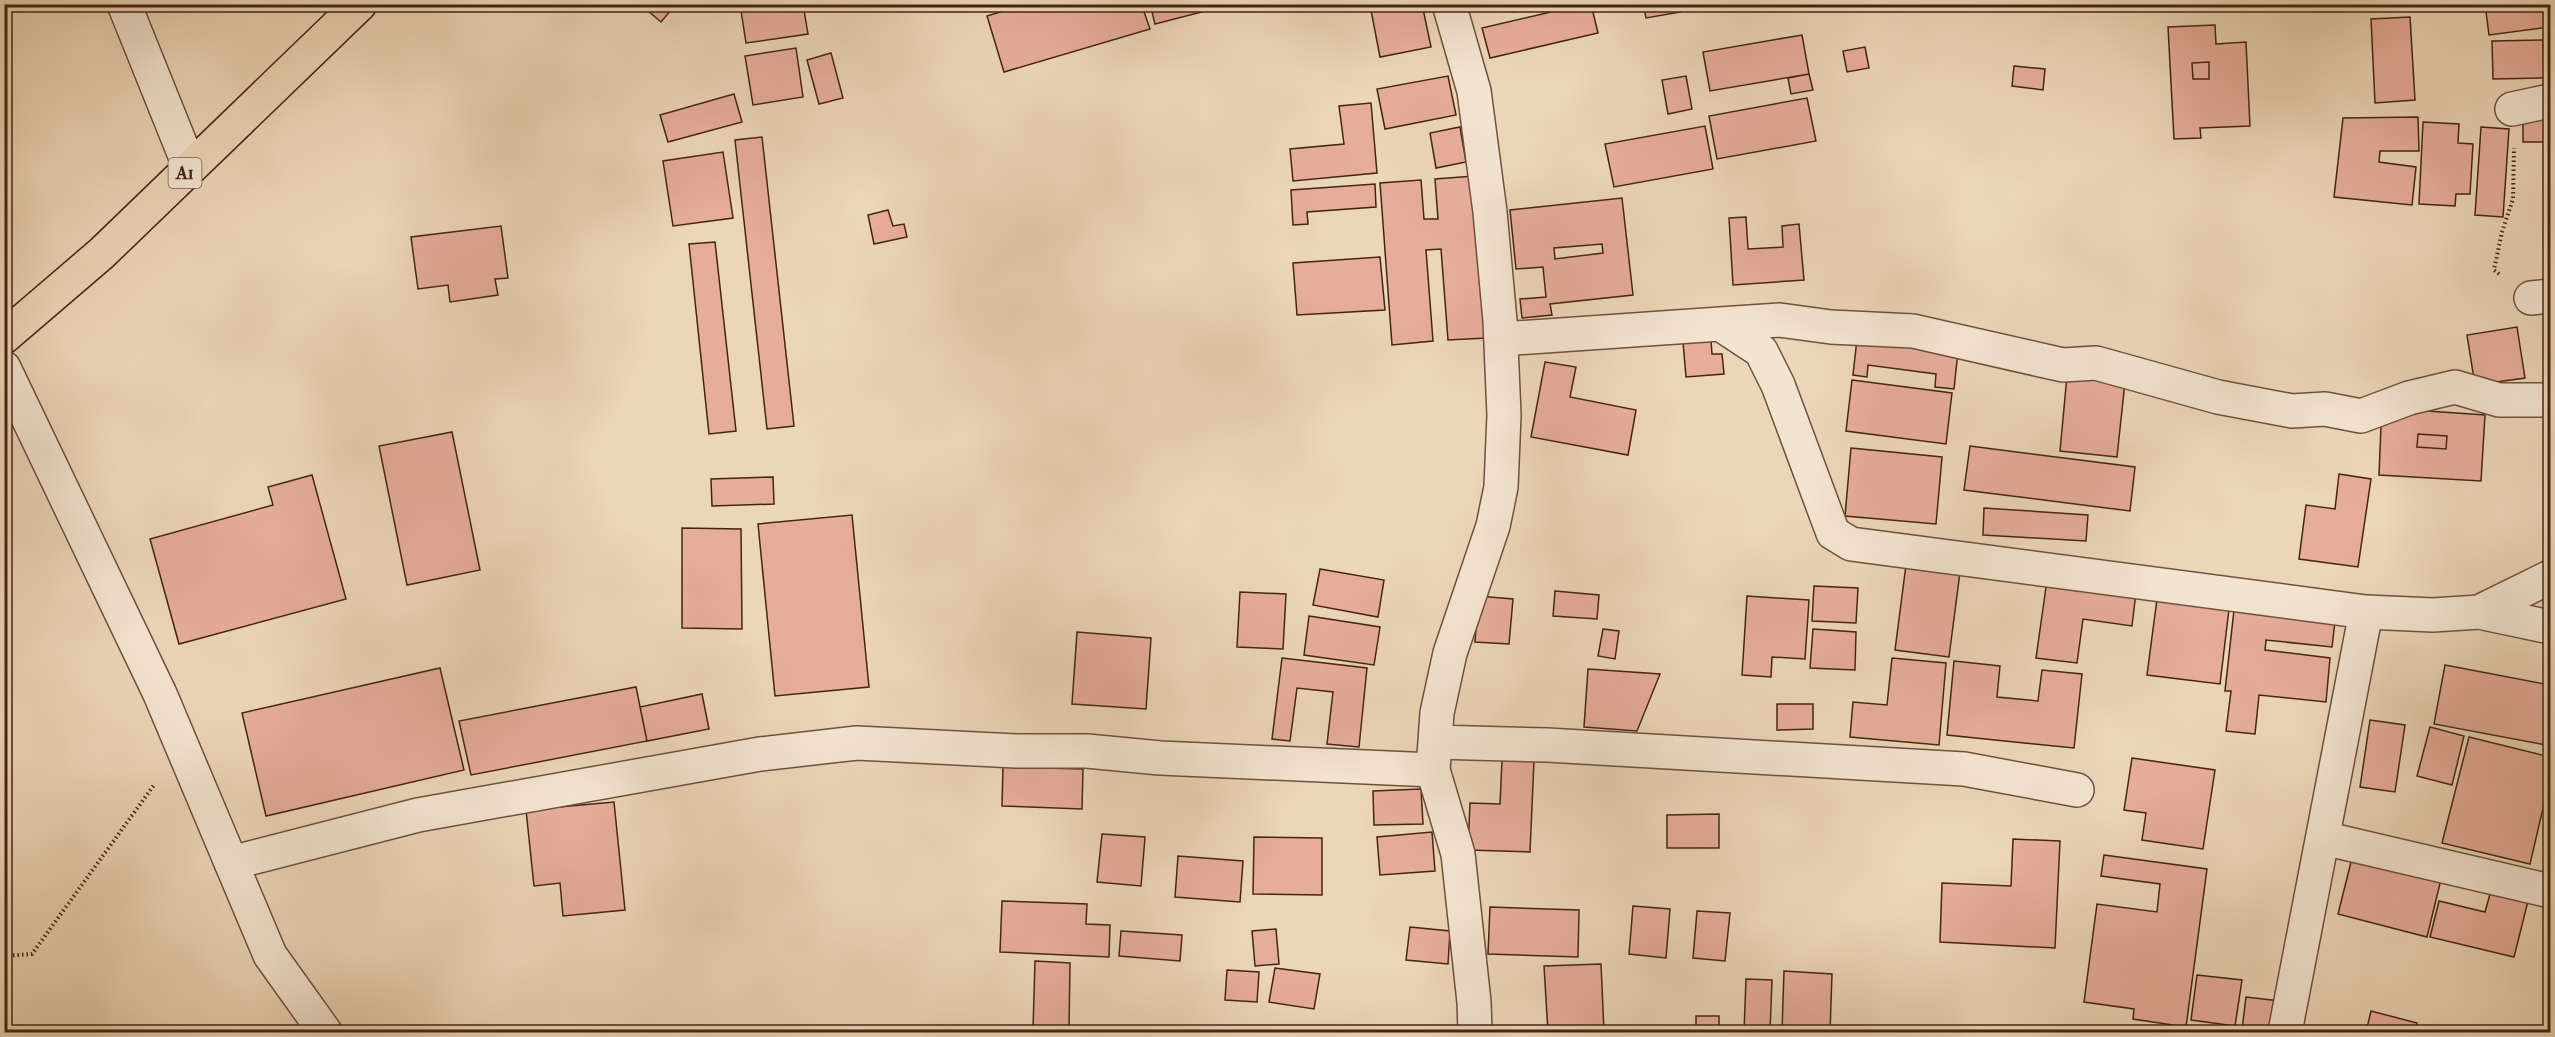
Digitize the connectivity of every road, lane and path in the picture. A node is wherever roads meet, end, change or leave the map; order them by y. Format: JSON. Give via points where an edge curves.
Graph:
{"nodes":[{"id":1,"x":124,"y":4,"type":"edge"},
{"id":2,"x":360,"y":4,"type":"edge"},
{"id":3,"x":1449,"y":4,"type":"edge"},
{"id":4,"x":2550,"y":102,"type":"edge"},
{"id":5,"x":2512,"y":109,"type":"joint"},
{"id":6,"x":190,"y":168,"type":"junction"},
{"id":7,"x":2541,"y":297,"type":"edge"},
{"id":8,"x":1720,"y":324,"type":"junction"},
{"id":9,"x":4,"y":337,"type":"edge"},
{"id":10,"x":1501,"y":339,"type":"junction"},
{"id":11,"x":4,"y":368,"type":"edge"},
{"id":12,"x":2550,"y":400,"type":"edge"},
{"id":13,"x":2550,"y":576,"type":"edge"},
{"id":14,"x":2366,"y":612,"type":"junction"},
{"id":15,"x":2479,"y":612,"type":"junction"},
{"id":16,"x":2550,"y":627,"type":"edge"},
{"id":17,"x":182,"y":746,"type":"junction"},
{"id":18,"x":1434,"y":756,"type":"junction"},
{"id":19,"x":2077,"y":790,"type":"dead end"},
{"id":20,"x":2323,"y":838,"type":"junction"},
{"id":21,"x":231,"y":863,"type":"junction"},
{"id":22,"x":2550,"y":891,"type":"edge"},
{"id":23,"x":4,"y":956,"type":"edge"},
{"id":24,"x":325,"y":1032,"type":"edge"},
{"id":25,"x":1474,"y":1032,"type":"edge"},
{"id":26,"x":2285,"y":1032,"type":"edge"}],
"edges":[{"from":1,"to":6,"type":"street"},
{"from":2,"to":6,"type":"highway","number":"A1"},
{"from":3,"to":10,"type":"street","via":[[1473,91],[1490,212]]},
{"from":4,"to":5,"type":"street"},
{"from":5,"to":7,"type":"path","via":[[2513,199],[2494,270]]},
{"from":6,"to":9,"type":"highway","number":"A1","via":[[102,253]]},
{"from":8,"to":10,"type":"street"},
{"from":8,"to":12,"type":"street","via":[[1780,320],[1913,331],[2063,365],[2096,363],[2218,397],[2292,411],[2325,409],[2361,416],[2409,398],[2455,387],[2499,399]]},
{"from":8,"to":14,"type":"street","via":[[1761,351],[1778,385],[1833,533],[1851,544]]},
{"from":10,"to":18,"type":"street","via":[[1501,487],[1493,526],[1450,653],[1437,713]]},
{"from":11,"to":17,"type":"street"},
{"from":13,"to":15,"type":"street"},
{"from":14,"to":15,"type":"street"},
{"from":14,"to":20,"type":"street"},
{"from":15,"to":16,"type":"street"},
{"from":17,"to":21,"type":"street"},
{"from":17,"to":23,"type":"path","via":[[32,954]]},
{"from":18,"to":19,"type":"street","via":[[1547,745],[1964,769]]},
{"from":18,"to":21,"type":"street","via":[[1160,758],[1087,750],[1016,751],[857,743],[760,754],[418,815]]},
{"from":18,"to":25,"type":"street","via":[[1458,854]]},
{"from":20,"to":22,"type":"street"},
{"from":20,"to":26,"type":"street"},
{"from":21,"to":24,"type":"street","via":[[270,955]]}]}
